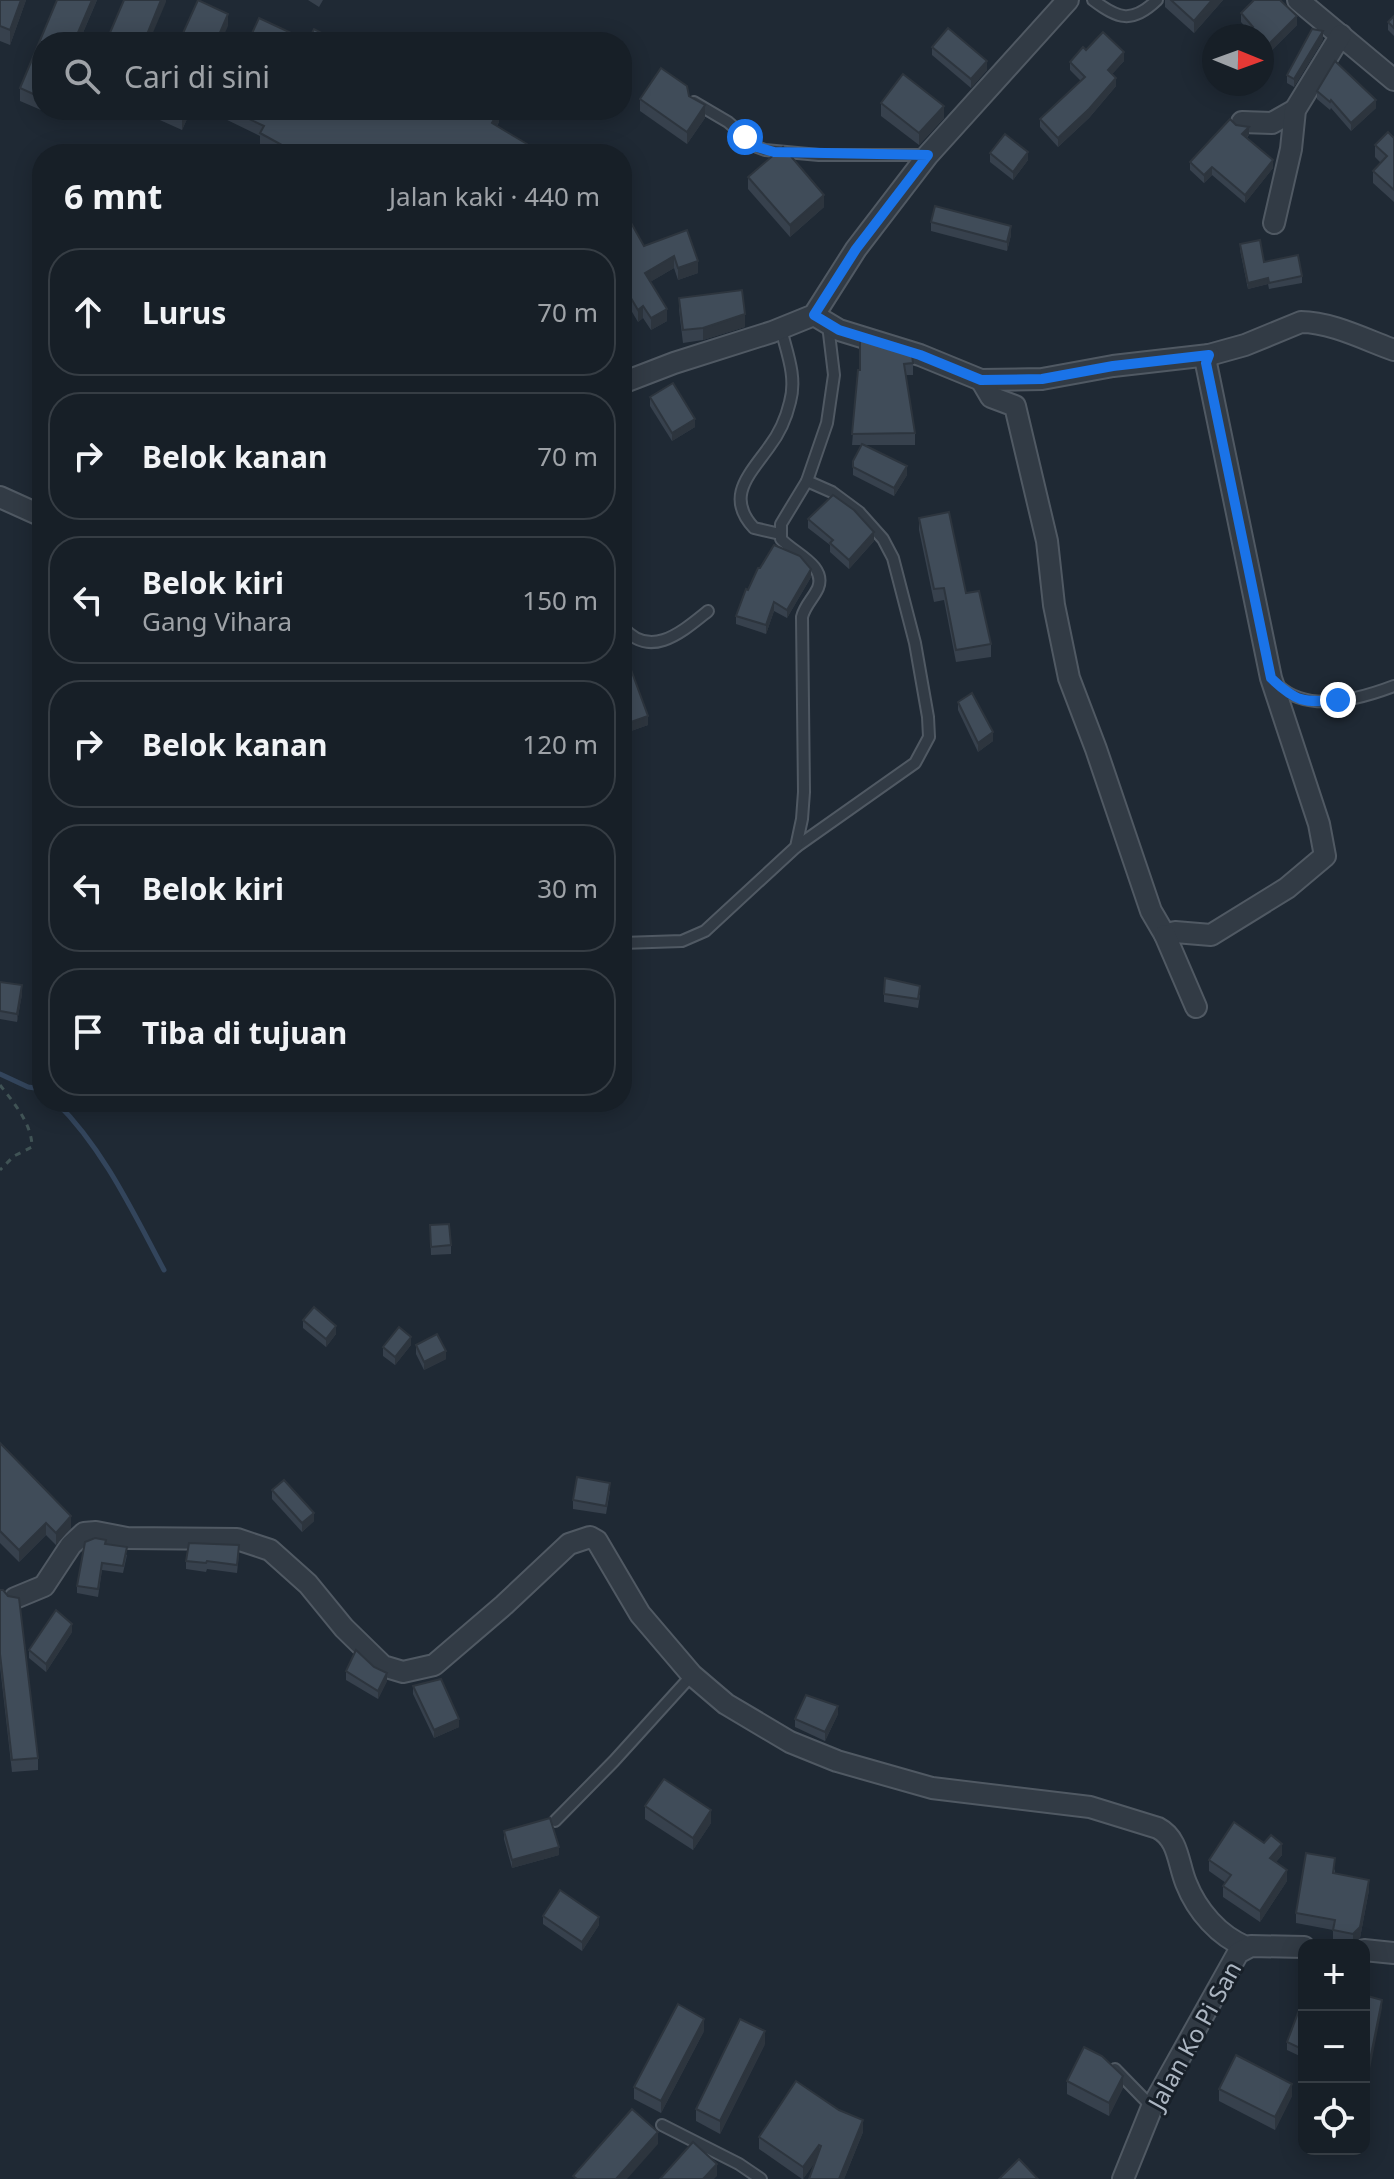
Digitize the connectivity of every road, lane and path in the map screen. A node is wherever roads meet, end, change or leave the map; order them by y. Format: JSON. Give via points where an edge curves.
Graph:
{"nodes":[{"id":1,"x":1068,"y":0,"type":"edge"},
{"id":2,"x":1093,"y":0,"type":"edge"},
{"id":3,"x":1157,"y":0,"type":"edge"},
{"id":4,"x":1298,"y":0,"type":"edge"},
{"id":5,"x":1341,"y":35,"type":"junction"},
{"id":6,"x":1394,"y":80,"type":"edge"},
{"id":7,"x":694,"y":102,"type":"edge"},
{"id":8,"x":1295,"y":110,"type":"junction"},
{"id":9,"x":1242,"y":122,"type":"edge"},
{"id":10,"x":928,"y":155,"type":"junction"},
{"id":11,"x":1274,"y":223,"type":"dead end"},
{"id":12,"x":821,"y":319,"type":"junction"},
{"id":13,"x":781,"y":329,"type":"junction"},
{"id":14,"x":1394,"y":350,"type":"edge"},
{"id":15,"x":1209,"y":355,"type":"junction"},
{"id":16,"x":632,"y":379,"type":"edge"},
{"id":17,"x":981,"y":380,"type":"junction"},
{"id":18,"x":807,"y":481,"type":"junction"},
{"id":19,"x":0,"y":497,"type":"edge"},
{"id":20,"x":32,"y":511,"type":"edge"},
{"id":21,"x":780,"y":534,"type":"junction"},
{"id":22,"x":708,"y":611,"type":"dead end"},
{"id":23,"x":632,"y":636,"type":"edge"},
{"id":24,"x":1271,"y":678,"type":"junction"},
{"id":25,"x":1394,"y":686,"type":"edge"},
{"id":26,"x":796,"y":847,"type":"junction"},
{"id":27,"x":1165,"y":935,"type":"junction"},
{"id":28,"x":632,"y":943,"type":"edge"},
{"id":29,"x":1196,"y":1007,"type":"dead end"},
{"id":30,"x":0,"y":1085,"type":"edge"},
{"id":31,"x":0,"y":1170,"type":"edge"},
{"id":32,"x":15,"y":1598,"type":"edge"},
{"id":33,"x":692,"y":1675,"type":"junction"},
{"id":34,"x":555,"y":1821,"type":"edge"},
{"id":35,"x":1246,"y":1947,"type":"junction"},
{"id":36,"x":1298,"y":1947,"type":"edge"},
{"id":37,"x":1370,"y":1951,"type":"edge"},
{"id":38,"x":1394,"y":1953,"type":"edge"},
{"id":39,"x":1108,"y":2063,"type":"edge"},
{"id":40,"x":1152,"y":2107,"type":"junction"},
{"id":41,"x":662,"y":2125,"type":"dead end"},
{"id":42,"x":761,"y":2179,"type":"edge"},
{"id":43,"x":1123,"y":2179,"type":"edge"}],
"edges":[{"from":1,"to":10,"type":"street"},
{"from":2,"to":3,"type":"lane","via":[[1121,17],[1142,13]]},
{"from":4,"to":5,"type":"street"},
{"from":5,"to":6,"type":"street"},
{"from":5,"to":8,"type":"street"},
{"from":7,"to":10,"type":"lane","via":[[765,150]]},
{"from":8,"to":9,"type":"street","via":[[1272,123]]},
{"from":8,"to":11,"type":"street"},
{"from":10,"to":12,"type":"street","via":[[856,249]]},
{"from":12,"to":13,"type":"street"},
{"from":12,"to":17,"type":"street"},
{"from":12,"to":18,"type":"lane","via":[[833,354],[834,387]]},
{"from":13,"to":16,"type":"street"},
{"from":13,"to":21,"type":"lane","via":[[792,398],[740,496],[741,509],[754,528]]},
{"from":14,"to":15,"type":"street","via":[[1301,322]]},
{"from":15,"to":17,"type":"street","via":[[1042,379]]},
{"from":15,"to":24,"type":"street","via":[[1216,422]]},
{"from":17,"to":27,"type":"street","via":[[991,397],[1015,406],[1047,541],[1069,678],[1151,911]]},
{"from":18,"to":21,"type":"lane"},
{"from":18,"to":26,"type":"lane","via":[[859,512],[893,558],[915,643],[929,737],[915,763]]},
{"from":19,"to":20,"type":"street"},
{"from":21,"to":26,"type":"lane","via":[[819,576],[802,617],[804,792]]},
{"from":22,"to":23,"type":"lane","via":[[665,641]]},
{"from":24,"to":25,"type":"lane","via":[[1290,696],[1315,702]]},
{"from":24,"to":27,"type":"street","via":[[1325,856],[1287,888],[1211,935]]},
{"from":26,"to":28,"type":"lane","via":[[698,935],[669,943]]},
{"from":27,"to":29,"type":"street"},
{"from":30,"to":31,"type":"path","via":[[32,1135],[32,1147]]},
{"from":32,"to":33,"type":"street","via":[[44,1586],[84,1533],[237,1539],[277,1555],[383,1666],[417,1671],[449,1653],[569,1544],[590,1537],[603,1549],[651,1629]]},
{"from":33,"to":34,"type":"lane"},
{"from":33,"to":35,"type":"street","via":[[753,1721],[837,1761],[951,1791],[1090,1807],[1165,1832],[1199,1907],[1220,1931]]},
{"from":35,"to":36,"type":"street","name":"Jalan Ko Pi San"},
{"from":35,"to":40,"type":"street","name":"Jalan Ko Pi San","via":[[1233,1960]]},
{"from":37,"to":38,"type":"street"},
{"from":39,"to":40,"type":"lane"},
{"from":40,"to":43,"type":"street","name":"Jalan Ko Pi San"},
{"from":41,"to":42,"type":"lane"}]}
